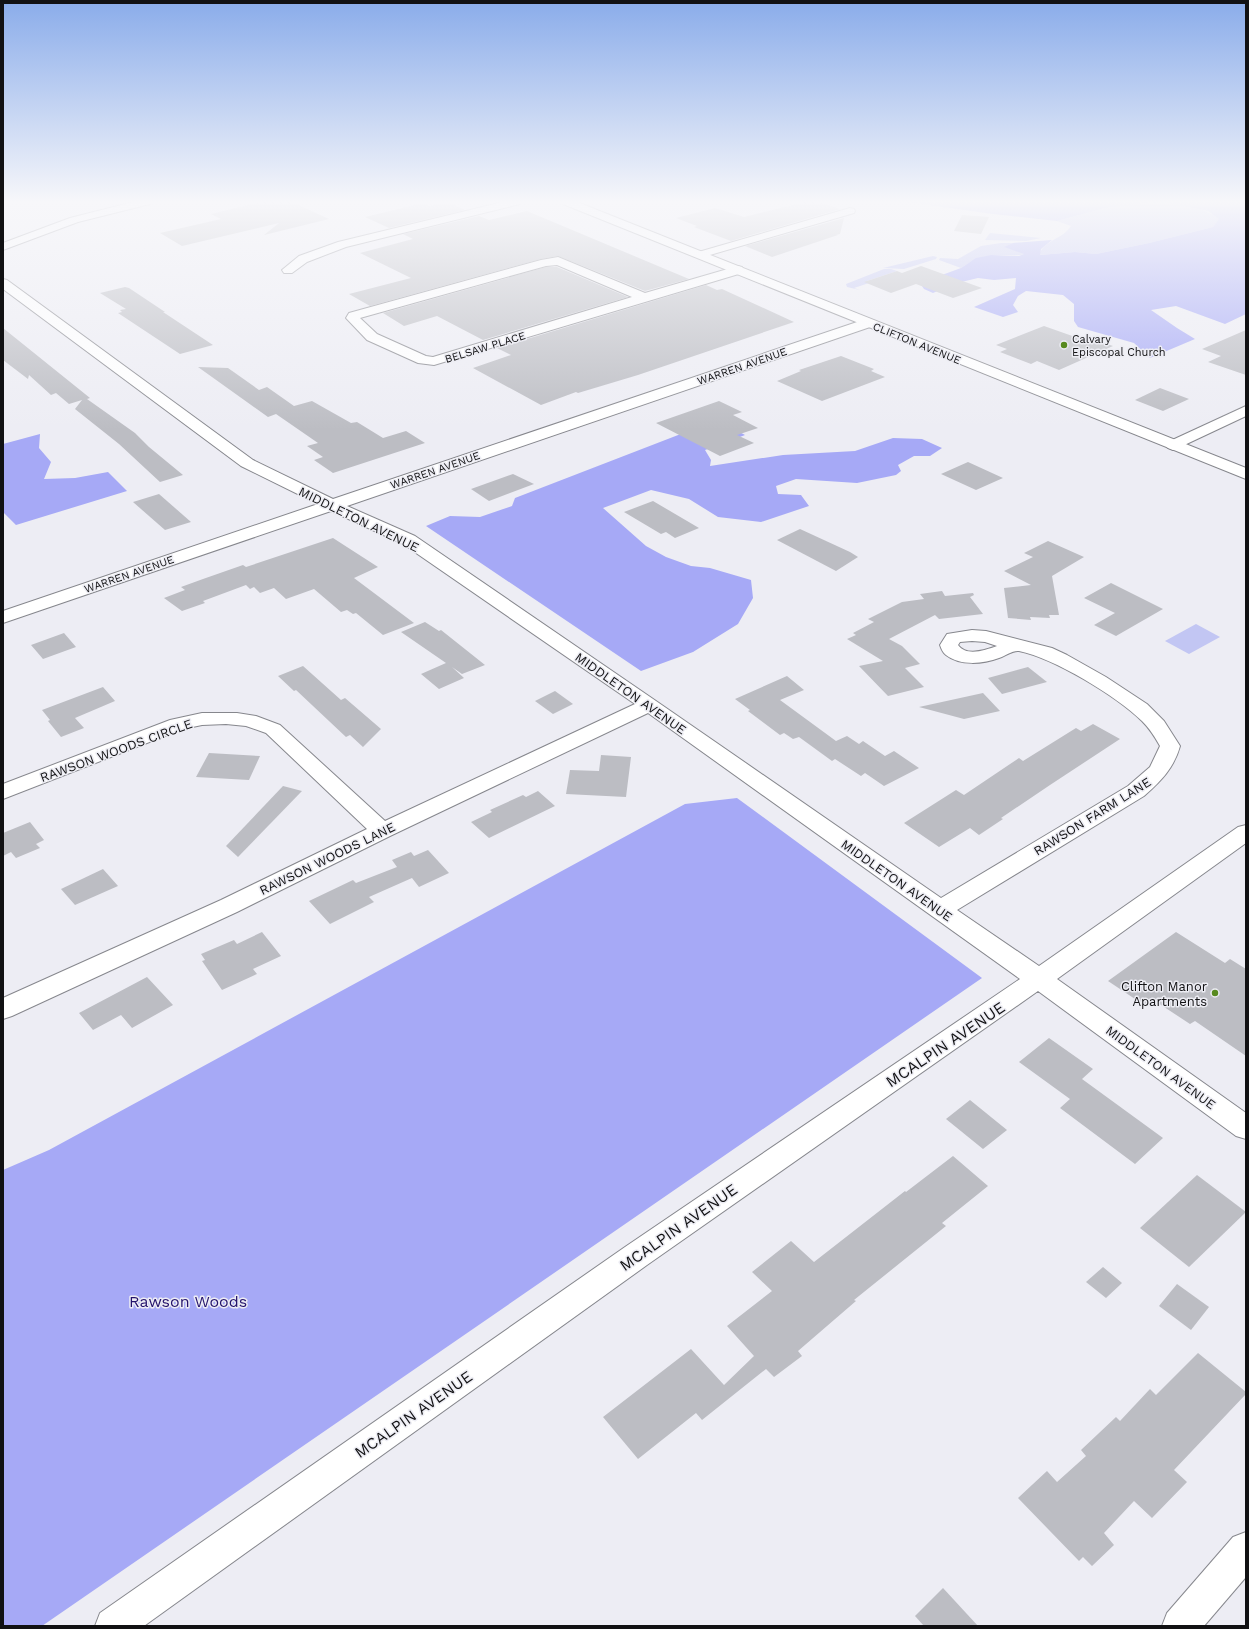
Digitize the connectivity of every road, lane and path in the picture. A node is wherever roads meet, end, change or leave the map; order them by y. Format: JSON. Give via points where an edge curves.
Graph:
{"nodes":[{"id":1,"x":493,"y":278,"type":"edge"},
{"id":2,"x":599,"y":278,"type":"edge"},
{"id":3,"x":710,"y":278,"type":"edge"},
{"id":4,"x":758,"y":278,"type":"edge"},
{"id":5,"x":3,"y":283,"type":"edge"},
{"id":6,"x":644,"y":297,"type":"junction"},
{"id":7,"x":868,"y":323,"type":"junction"},
{"id":8,"x":1246,"y":410,"type":"edge"},
{"id":9,"x":1173,"y":445,"type":"junction"},
{"id":10,"x":1246,"y":474,"type":"edge"},
{"id":11,"x":332,"y":505,"type":"junction"},
{"id":12,"x":3,"y":617,"type":"edge"},
{"id":13,"x":1014,"y":645,"type":"dead end"},
{"id":14,"x":649,"y":705,"type":"junction"},
{"id":15,"x":3,"y":792,"type":"edge"},
{"id":16,"x":382,"y":831,"type":"junction"},
{"id":17,"x":1246,"y":832,"type":"edge"},
{"id":18,"x":939,"y":910,"type":"junction"},
{"id":19,"x":1039,"y":979,"type":"junction"},
{"id":20,"x":3,"y":1009,"type":"edge"},
{"id":21,"x":1246,"y":1128,"type":"edge"},
{"id":22,"x":1246,"y":1550,"type":"edge"},
{"id":23,"x":113,"y":1626,"type":"edge"},
{"id":24,"x":1180,"y":1626,"type":"edge"}],
"edges":[{"from":1,"to":6,"type":"street","name":"BELSAW PLACE","via":[[352,318],[372,337],[423,360],[434,361]]},
{"from":2,"to":6,"type":"street","name":"BELSAW PLACE"},
{"from":3,"to":6,"type":"street","name":"BELSAW PLACE"},
{"from":4,"to":7,"type":"street","name":"CLIFTON AVENUE"},
{"from":5,"to":11,"type":"street","name":"MIDDLETON AVENUE","via":[[248,463]]},
{"from":7,"to":9,"type":"street","name":"CLIFTON AVENUE"},
{"from":7,"to":11,"type":"street","name":"WARREN AVENUE"},
{"from":8,"to":9,"type":"street"},
{"from":9,"to":10,"type":"street","name":"CLIFTON AVENUE"},
{"from":11,"to":12,"type":"street","name":"WARREN AVENUE"},
{"from":11,"to":14,"type":"street","name":"MIDDLETON AVENUE","via":[[409,540]]},
{"from":13,"to":18,"type":"street","name":"RAWSON FARM LANE","via":[[1043,652],[1072,664],[1127,699],[1159,727],[1170,746],[1165,762],[1155,776],[1136,790]]},
{"from":14,"to":16,"type":"street","name":"RAWSON WOODS LANE"},
{"from":14,"to":18,"type":"street","name":"MIDDLETON AVENUE"},
{"from":15,"to":16,"type":"street","name":"RAWSON WOODS CIRCLE","via":[[177,724],[216,717],[240,718],[273,729]]},
{"from":16,"to":20,"type":"street","name":"RAWSON WOODS LANE","via":[[229,906]]},
{"from":17,"to":19,"type":"street","name":"MCALPIN AVENUE"},
{"from":18,"to":19,"type":"street","name":"MIDDLETON AVENUE"},
{"from":19,"to":21,"type":"street","name":"MIDDLETON AVENUE"},
{"from":19,"to":23,"type":"street","name":"MCALPIN AVENUE","via":[[630,1260]]},
{"from":22,"to":24,"type":"street"}]}
